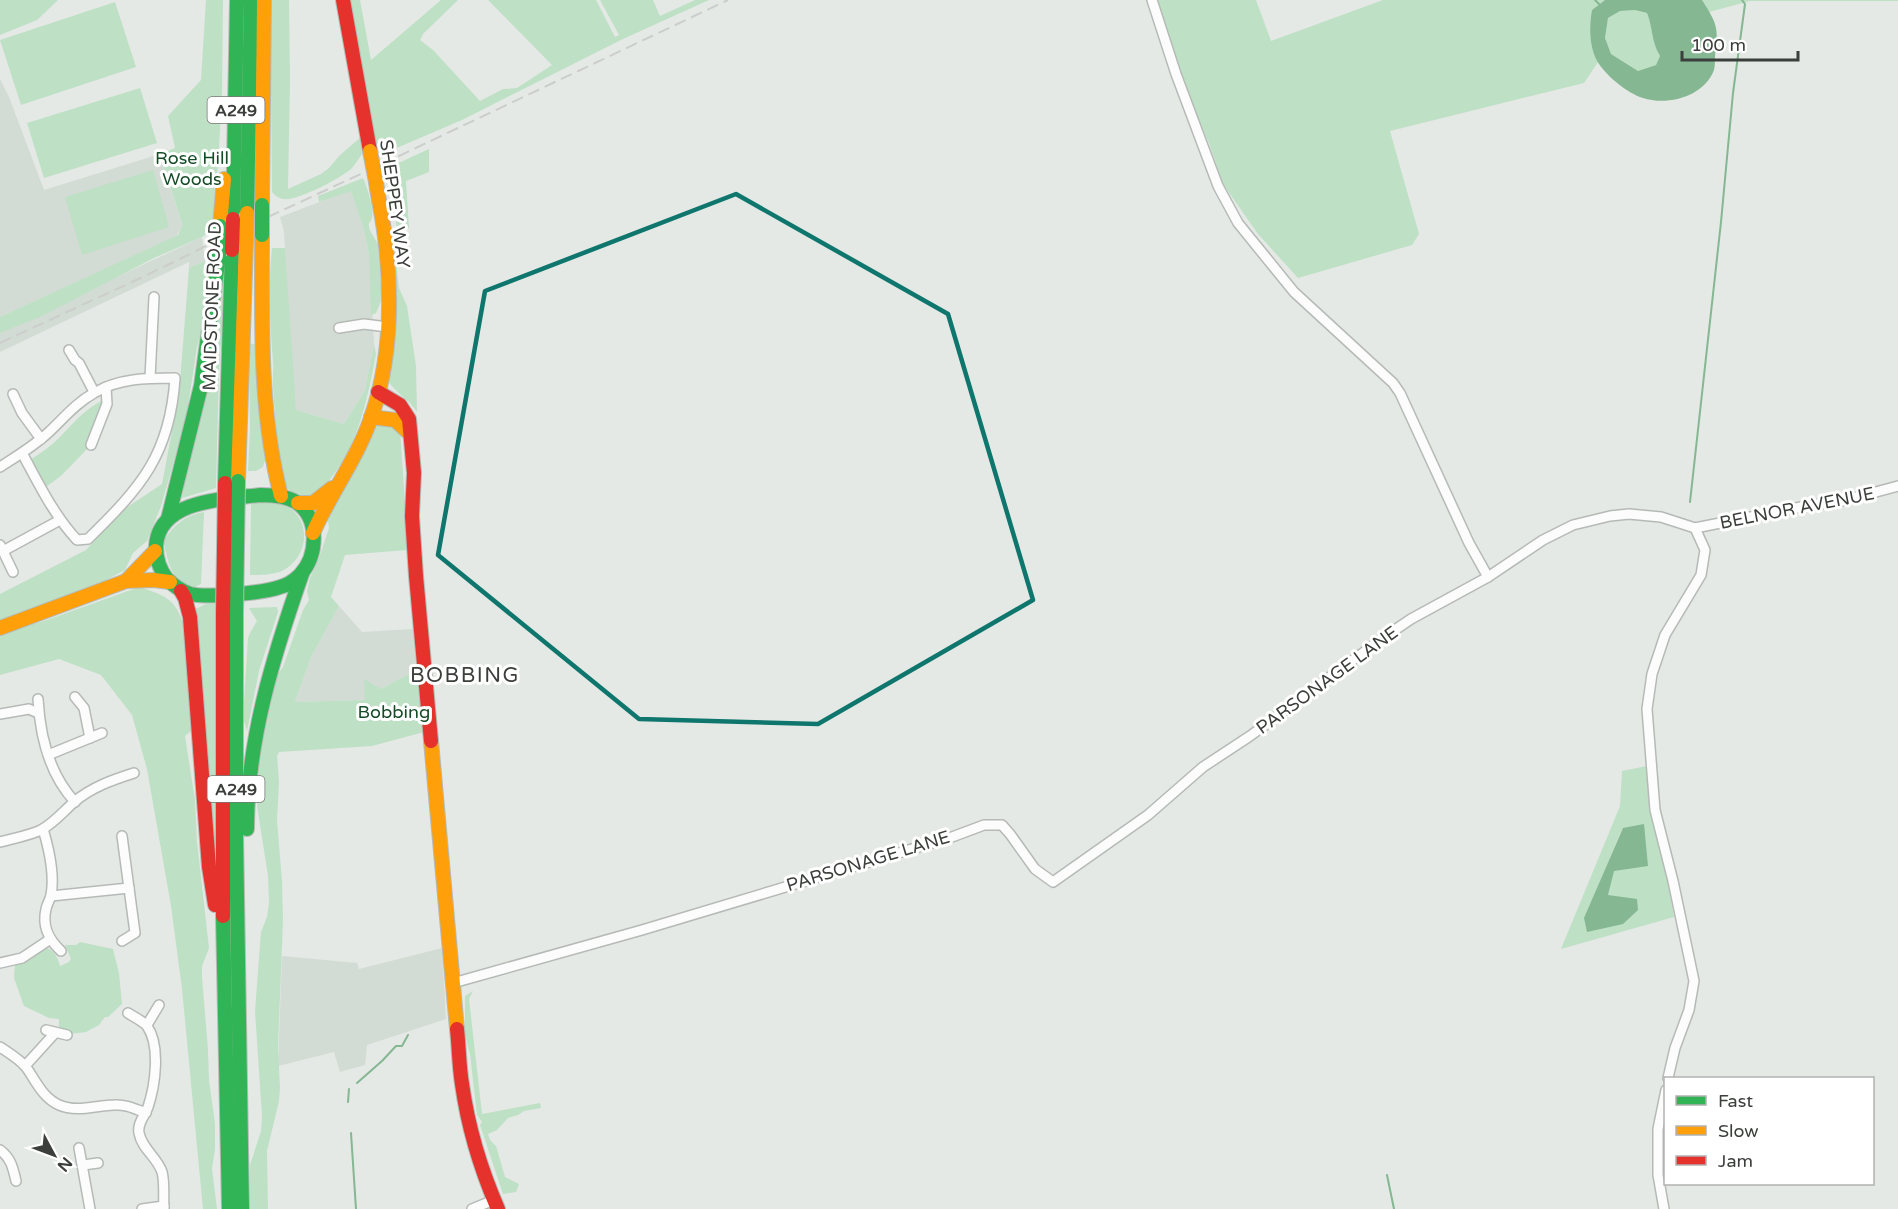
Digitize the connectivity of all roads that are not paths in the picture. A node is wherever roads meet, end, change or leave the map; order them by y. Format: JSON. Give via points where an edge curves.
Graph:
{"nodes":[{"id":1,"x":237,"y":0,"type":"edge"},
{"id":2,"x":251,"y":0,"type":"edge"},
{"id":3,"x":264,"y":0,"type":"edge"},
{"id":4,"x":343,"y":0,"type":"edge"},
{"id":5,"x":1152,"y":0,"type":"edge"},
{"id":6,"x":226,"y":253,"type":"junction"},
{"id":7,"x":153,"y":297,"type":"dead end"},
{"id":8,"x":387,"y":327,"type":"junction"},
{"id":9,"x":339,"y":328,"type":"dead end"},
{"id":10,"x":69,"y":350,"type":"dead end"},
{"id":11,"x":150,"y":378,"type":"junction"},
{"id":12,"x":106,"y":387,"type":"junction"},
{"id":13,"x":94,"y":392,"type":"junction"},
{"id":14,"x":378,"y":392,"type":"junction"},
{"id":15,"x":13,"y":394,"type":"dead end"},
{"id":16,"x":371,"y":417,"type":"junction"},
{"id":17,"x":410,"y":434,"type":"junction"},
{"id":18,"x":41,"y":439,"type":"junction"},
{"id":19,"x":90,"y":444,"type":"dead end"},
{"id":20,"x":22,"y":453,"type":"junction"},
{"id":21,"x":0,"y":467,"type":"edge"},
{"id":22,"x":342,"y":478,"type":"junction"},
{"id":23,"x":232,"y":482,"type":"junction"},
{"id":24,"x":1898,"y":486,"type":"edge"},
{"id":25,"x":281,"y":496,"type":"junction"},
{"id":26,"x":298,"y":503,"type":"junction"},
{"id":27,"x":168,"y":519,"type":"junction"},
{"id":28,"x":60,"y":520,"type":"junction"},
{"id":29,"x":1695,"y":528,"type":"junction"},
{"id":30,"x":313,"y":533,"type":"junction"},
{"id":31,"x":2,"y":548,"type":"edge"},
{"id":32,"x":155,"y":551,"type":"junction"},
{"id":33,"x":14,"y":572,"type":"dead end"},
{"id":34,"x":302,"y":574,"type":"junction"},
{"id":35,"x":1488,"y":577,"type":"junction"},
{"id":36,"x":126,"y":581,"type":"junction"},
{"id":37,"x":175,"y":586,"type":"junction"},
{"id":38,"x":230,"y":614,"type":"junction"},
{"id":39,"x":0,"y":628,"type":"edge"},
{"id":40,"x":75,"y":697,"type":"dead end"},
{"id":41,"x":38,"y":699,"type":"dead end"},
{"id":42,"x":38,"y":713,"type":"junction"},
{"id":43,"x":0,"y":714,"type":"edge"},
{"id":44,"x":102,"y":733,"type":"dead end"},
{"id":45,"x":90,"y":738,"type":"junction"},
{"id":46,"x":48,"y":755,"type":"junction"},
{"id":47,"x":134,"y":773,"type":"dead end"},
{"id":48,"x":75,"y":802,"type":"junction"},
{"id":49,"x":43,"y":829,"type":"junction"},
{"id":50,"x":122,"y":836,"type":"dead end"},
{"id":51,"x":0,"y":842,"type":"edge"},
{"id":52,"x":129,"y":888,"type":"junction"},
{"id":53,"x":51,"y":896,"type":"junction"},
{"id":54,"x":135,"y":933,"type":"junction"},
{"id":55,"x":145,"y":936,"type":"dead end"},
{"id":56,"x":49,"y":940,"type":"junction"},
{"id":57,"x":122,"y":941,"type":"dead end"},
{"id":58,"x":61,"y":951,"type":"dead end"},
{"id":59,"x":223,"y":959,"type":"junction"},
{"id":60,"x":238,"y":965,"type":"junction"},
{"id":61,"x":2,"y":966,"type":"edge"},
{"id":62,"x":453,"y":983,"type":"junction"},
{"id":63,"x":159,"y":1005,"type":"dead end"},
{"id":64,"x":128,"y":1013,"type":"dead end"},
{"id":65,"x":147,"y":1025,"type":"junction"},
{"id":66,"x":67,"y":1035,"type":"dead end"},
{"id":67,"x":0,"y":1047,"type":"edge"},
{"id":68,"x":25,"y":1066,"type":"junction"},
{"id":69,"x":1668,"y":1077,"type":"edge"},
{"id":70,"x":1664,"y":1096,"type":"edge"},
{"id":71,"x":146,"y":1113,"type":"junction"},
{"id":72,"x":79,"y":1148,"type":"dead end"},
{"id":73,"x":0,"y":1150,"type":"edge"},
{"id":74,"x":22,"y":1161,"type":"dead end"},
{"id":75,"x":98,"y":1163,"type":"dead end"},
{"id":76,"x":12,"y":1164,"type":"junction"},
{"id":77,"x":83,"y":1166,"type":"junction"},
{"id":78,"x":16,"y":1181,"type":"dead end"},
{"id":79,"x":496,"y":1204,"type":"edge"},
{"id":80,"x":164,"y":1208,"type":"edge"},
{"id":81,"x":90,"y":1209,"type":"edge"},
{"id":82,"x":142,"y":1209,"type":"edge"},
{"id":83,"x":228,"y":1209,"type":"edge"},
{"id":84,"x":242,"y":1209,"type":"edge"},
{"id":85,"x":472,"y":1209,"type":"edge"},
{"id":86,"x":1664,"y":1209,"type":"edge"}],
"edges":[{"from":1,"to":6,"type":"main road","name":"MAIDSTONE ROAD","number":"A249","bridge":true,"via":[[236,106]]},
{"from":2,"to":23,"type":"main road","name":"MAIDSTONE ROAD","number":"A249","bridge":true,"via":[[246,242]]},
{"from":3,"to":25,"type":"main road","bridge":true,"via":[[262,299],[267,427]]},
{"from":4,"to":8,"type":"main road","name":"SHEPPEY WAY","bridge":true,"via":[[386,245]]},
{"from":5,"to":35,"type":"street","via":[[1218,186],[1238,224],[1294,292],[1394,383]]},
{"from":6,"to":23,"type":"main road","name":"MAIDSTONE ROAD","number":"A249"},
{"from":6,"to":27,"type":"main road","via":[[201,386]]},
{"from":7,"to":11,"type":"street"},
{"from":8,"to":9,"type":"street","via":[[364,324]]},
{"from":8,"to":14,"type":"main road","name":"SHEPPEY WAY"},
{"from":10,"to":13,"type":"street"},
{"from":11,"to":12,"type":"street"},
{"from":11,"to":28,"type":"street","via":[[175,378],[165,437],[154,464],[88,539],[77,540]]},
{"from":12,"to":13,"type":"street"},
{"from":12,"to":19,"type":"street","via":[[107,404]]},
{"from":13,"to":18,"type":"street"},
{"from":14,"to":16,"type":"main road","name":"SHEPPEY WAY"},
{"from":14,"to":17,"type":"main road","via":[[400,405],[409,419]]},
{"from":15,"to":18,"type":"street"},
{"from":16,"to":17,"type":"main road","via":[[395,420]]},
{"from":16,"to":22,"type":"main road","name":"SHEPPEY WAY"},
{"from":17,"to":62,"type":"main road","via":[[416,576]]},
{"from":18,"to":20,"type":"street"},
{"from":20,"to":21,"type":"street"},
{"from":20,"to":28,"type":"street"},
{"from":22,"to":26,"type":"main road","name":"SHEPPEY WAY","via":[[313,503]]},
{"from":22,"to":30,"type":"main road","name":"SHEPPEY WAY"},
{"from":23,"to":38,"type":"main road","name":"MAIDSTONE ROAD","number":"A249","bridge":true},
{"from":24,"to":29,"type":"street","name":"BELNOR AVENUE","via":[[1842,501]]},
{"from":25,"to":26,"type":"main road"},
{"from":25,"to":27,"type":"main road","via":[[195,504]]},
{"from":26,"to":30,"type":"main road","via":[[308,515]]},
{"from":27,"to":32,"type":"main road","via":[[158,535]]},
{"from":28,"to":31,"type":"street"},
{"from":29,"to":35,"type":"street","name":"PARSONAGE LANE","via":[[1661,517],[1610,516],[1573,525],[1543,540]]},
{"from":29,"to":69,"type":"street","via":[[1705,550],[1701,575],[1665,634],[1652,674],[1647,709],[1655,810],[1694,981]]},
{"from":30,"to":34,"type":"main road","via":[[312,555]]},
{"from":31,"to":33,"type":"street"},
{"from":32,"to":36,"type":"main road"},
{"from":32,"to":37,"type":"main road"},
{"from":34,"to":37,"type":"main road","via":[[291,583],[258,591],[202,596]]},
{"from":34,"to":60,"type":"main road","via":[[276,648],[248,777],[245,932]]},
{"from":35,"to":62,"type":"street","name":"PARSONAGE LANE","via":[[1383,638],[1203,766],[1148,815],[1053,882],[1035,869],[1002,825],[984,825],[653,927]]},
{"from":36,"to":37,"type":"main road","via":[[154,580]]},
{"from":36,"to":39,"type":"main road"},
{"from":37,"to":59,"type":"main road","via":[[185,598],[190,617],[209,867]]},
{"from":38,"to":59,"type":"main road","number":"A249"},
{"from":38,"to":60,"type":"main road","number":"A249"},
{"from":40,"to":45,"type":"street","via":[[84,708]]},
{"from":41,"to":42,"type":"street"},
{"from":42,"to":43,"type":"street","via":[[29,709]]},
{"from":42,"to":46,"type":"street"},
{"from":44,"to":45,"type":"street"},
{"from":45,"to":46,"type":"street"},
{"from":46,"to":48,"type":"street","via":[[57,777]]},
{"from":47,"to":48,"type":"street","via":[[105,782]]},
{"from":48,"to":49,"type":"street"},
{"from":49,"to":51,"type":"street"},
{"from":49,"to":53,"type":"street","via":[[51,864]]},
{"from":50,"to":52,"type":"street"},
{"from":52,"to":53,"type":"street"},
{"from":52,"to":54,"type":"street"},
{"from":53,"to":56,"type":"street","via":[[44,920]]},
{"from":54,"to":55,"type":"street"},
{"from":54,"to":57,"type":"street"},
{"from":56,"to":58,"type":"street"},
{"from":56,"to":61,"type":"street"},
{"from":59,"to":83,"type":"main road","number":"A249"},
{"from":60,"to":84,"type":"main road","number":"A249"},
{"from":62,"to":79,"type":"main road","via":[[470,1126]]},
{"from":63,"to":65,"type":"street"},
{"from":64,"to":65,"type":"street"},
{"from":65,"to":71,"type":"street","via":[[155,1069]]},
{"from":66,"to":68,"type":"street","via":[[51,1032]]},
{"from":67,"to":68,"type":"street"},
{"from":68,"to":71,"type":"street","via":[[40,1090],[61,1106],[115,1104]]},
{"from":70,"to":86,"type":"street","via":[[1658,1129],[1658,1175]]},
{"from":71,"to":80,"type":"street","via":[[139,1132],[162,1173]]},
{"from":72,"to":77,"type":"street"},
{"from":73,"to":76,"type":"street"},
{"from":74,"to":76,"type":"street"},
{"from":75,"to":77,"type":"street"},
{"from":76,"to":78,"type":"street"},
{"from":77,"to":81,"type":"street"},
{"from":79,"to":85,"type":"street"},
{"from":80,"to":82,"type":"street"}]}
